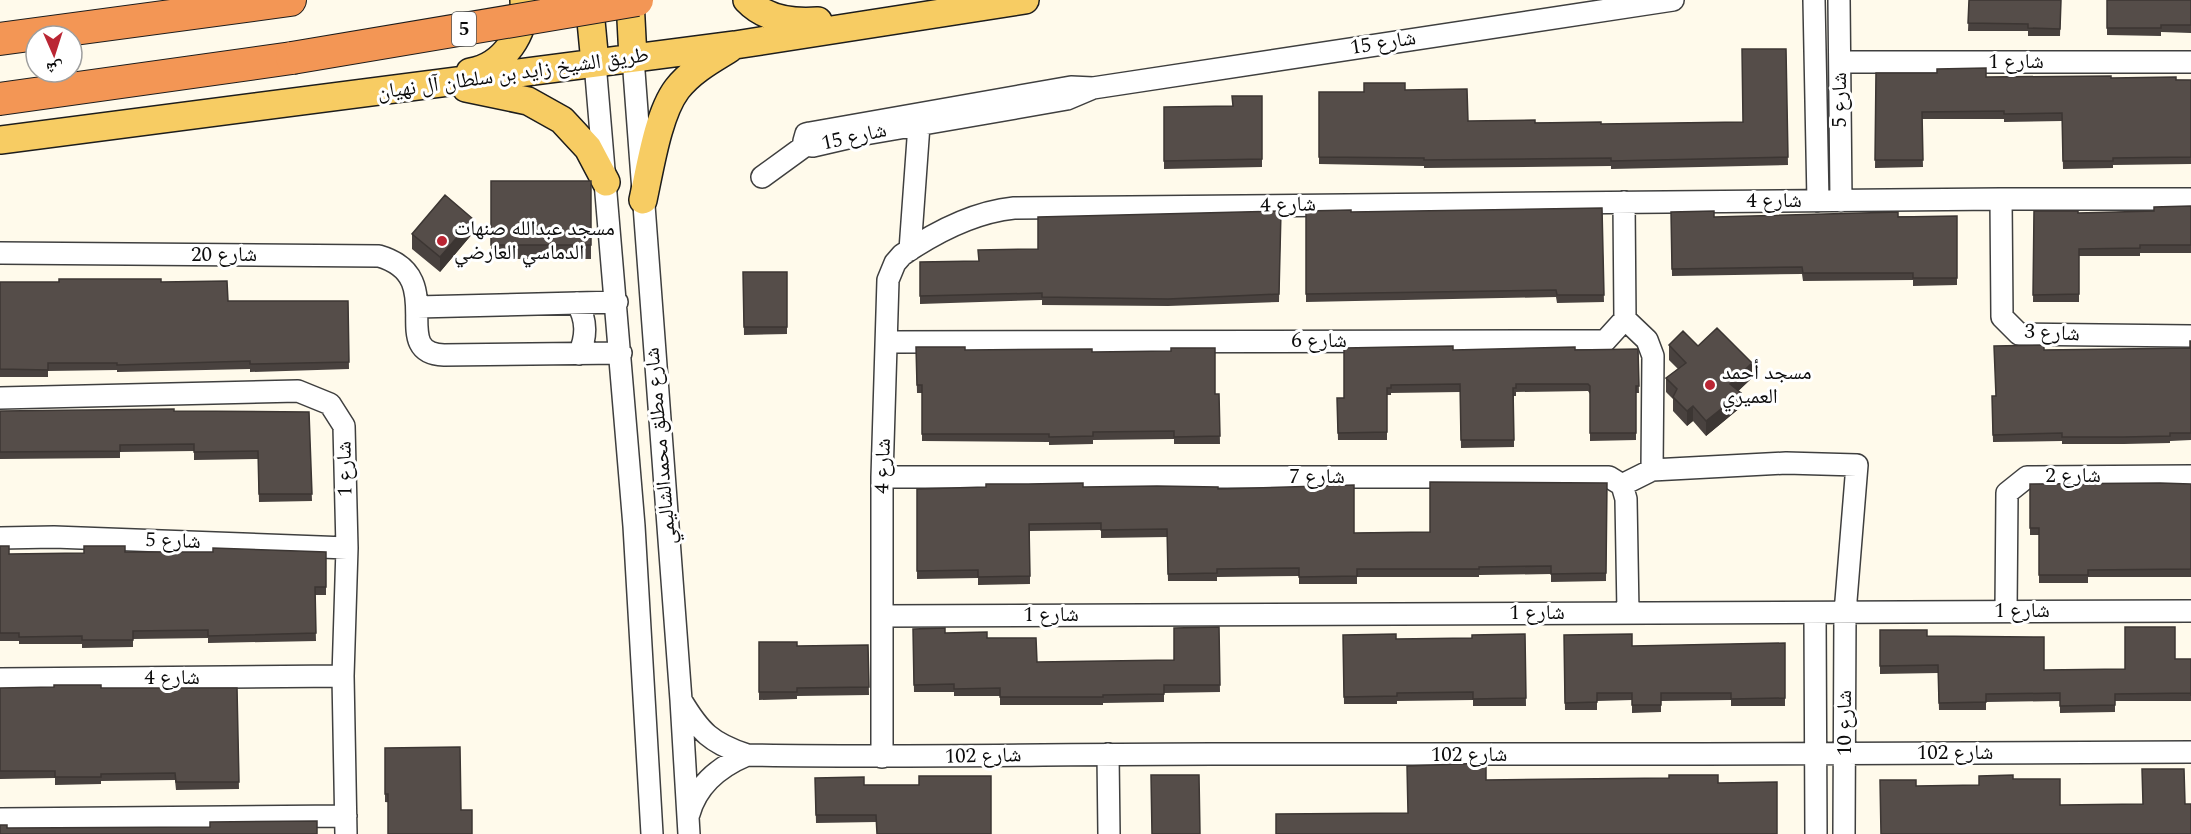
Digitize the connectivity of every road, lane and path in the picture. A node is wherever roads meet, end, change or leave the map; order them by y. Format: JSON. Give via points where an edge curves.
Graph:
{"nodes":[{"id":1,"x":290,"y":0,"type":"edge"},
{"id":2,"x":524,"y":0,"type":"edge"},
{"id":3,"x":589,"y":0,"type":"edge"},
{"id":4,"x":630,"y":0,"type":"edge"},
{"id":5,"x":637,"y":0,"type":"edge"},
{"id":6,"x":747,"y":0,"type":"edge"},
{"id":7,"x":1024,"y":0,"type":"edge"},
{"id":8,"x":1672,"y":0,"type":"edge"},
{"id":9,"x":1814,"y":0,"type":"edge"},
{"id":10,"x":1839,"y":0,"type":"edge"},
{"id":11,"x":0,"y":39,"type":"edge"},
{"id":12,"x":735,"y":45,"type":"junction"},
{"id":13,"x":633,"y":58,"type":"junction"},
{"id":14,"x":1840,"y":62,"type":"junction"},
{"id":15,"x":2191,"y":62,"type":"edge"},
{"id":16,"x":595,"y":63,"type":"junction"},
{"id":17,"x":445,"y":83,"type":"junction"},
{"id":18,"x":1093,"y":88,"type":"junction"},
{"id":19,"x":0,"y":99,"type":"edge"},
{"id":20,"x":919,"y":124,"type":"junction"},
{"id":21,"x":89,"y":129,"type":"junction"},
{"id":22,"x":0,"y":140,"type":"edge"},
{"id":23,"x":806,"y":145,"type":"junction"},
{"id":24,"x":762,"y":177,"type":"dead end"},
{"id":25,"x":606,"y":182,"type":"junction"},
{"id":26,"x":2001,"y":198,"type":"junction"},
{"id":27,"x":2191,"y":199,"type":"edge"},
{"id":28,"x":643,"y":200,"type":"junction"},
{"id":29,"x":1818,"y":201,"type":"junction"},
{"id":30,"x":1841,"y":201,"type":"junction"},
{"id":31,"x":1624,"y":202,"type":"junction"},
{"id":32,"x":910,"y":250,"type":"junction"},
{"id":33,"x":0,"y":253,"type":"edge"},
{"id":34,"x":617,"y":302,"type":"junction"},
{"id":35,"x":577,"y":303,"type":"junction"},
{"id":36,"x":417,"y":306,"type":"junction"},
{"id":37,"x":1625,"y":319,"type":"junction"},
{"id":38,"x":2191,"y":336,"type":"edge"},
{"id":39,"x":888,"y":342,"type":"junction"},
{"id":40,"x":621,"y":353,"type":"junction"},
{"id":41,"x":579,"y":354,"type":"junction"},
{"id":42,"x":0,"y":398,"type":"edge"},
{"id":43,"x":1652,"y":470,"type":"junction"},
{"id":44,"x":2191,"y":476,"type":"edge"},
{"id":45,"x":882,"y":477,"type":"junction"},
{"id":46,"x":1622,"y":485,"type":"junction"},
{"id":47,"x":634,"y":526,"type":"junction"},
{"id":48,"x":668,"y":526,"type":"junction"},
{"id":49,"x":0,"y":538,"type":"edge"},
{"id":50,"x":347,"y":548,"type":"junction"},
{"id":51,"x":2006,"y":611,"type":"junction"},
{"id":52,"x":2191,"y":611,"type":"edge"},
{"id":53,"x":1628,"y":612,"type":"junction"},
{"id":54,"x":1845,"y":613,"type":"junction"},
{"id":55,"x":1815,"y":614,"type":"junction"},
{"id":56,"x":882,"y":616,"type":"junction"},
{"id":57,"x":344,"y":676,"type":"junction"},
{"id":58,"x":0,"y":679,"type":"edge"},
{"id":59,"x":681,"y":700,"type":"junction"},
{"id":60,"x":2191,"y":752,"type":"edge"},
{"id":61,"x":747,"y":754,"type":"junction"},
{"id":62,"x":1108,"y":754,"type":"junction"},
{"id":63,"x":1845,"y":754,"type":"junction"},
{"id":64,"x":1817,"y":755,"type":"junction"},
{"id":65,"x":882,"y":757,"type":"junction"},
{"id":66,"x":0,"y":819,"type":"edge"},
{"id":67,"x":346,"y":825,"type":"edge"},
{"id":68,"x":688,"y":826,"type":"edge"},
{"id":69,"x":652,"y":834,"type":"edge"},
{"id":70,"x":1109,"y":834,"type":"edge"},
{"id":71,"x":1816,"y":834,"type":"edge"},
{"id":72,"x":1844,"y":834,"type":"edge"}],
"edges":[{"from":1,"to":11,"type":"highway"},
{"from":2,"to":21,"type":"main road","via":[[522,22],[510,47],[491,65],[477,71]]},
{"from":3,"to":16,"type":"main road"},
{"from":4,"to":13,"type":"main road"},
{"from":5,"to":19,"type":"highway","number":"5","bridge":true,"via":[[292,58]]},
{"from":6,"to":7,"type":"main road","via":[[768,15],[808,22]]},
{"from":7,"to":12,"type":"main road","name":"طريق الشيخ زايد بن سلطان آل نهيان"},
{"from":8,"to":18,"type":"street","name":"شارع 15"},
{"from":9,"to":29,"type":"street","name":"شارع 5"},
{"from":10,"to":14,"type":"street","name":"شارع 5"},
{"from":12,"to":13,"type":"main road","name":"طريق الشيخ زايد بن سلطان آل نهيان"},
{"from":12,"to":28,"type":"main road","via":[[699,68],[677,89],[657,139]]},
{"from":13,"to":16,"type":"main road","name":"طريق الشيخ زايد بن سلطان آل نهيان"},
{"from":13,"to":28,"type":"street","name":"شارع مطلق محمدالشاليمي"},
{"from":14,"to":15,"type":"street","name":"شارع 1"},
{"from":14,"to":30,"type":"street","name":"شارع 5"},
{"from":16,"to":17,"type":"main road","name":"طريق الشيخ زايد بن سلطان آل نهيان"},
{"from":16,"to":25,"type":"street","name":"شارع مطلق محمدالشاليمي"},
{"from":17,"to":21,"type":"main road","name":"طريق الشيخ زايد بن سلطان آل نهيان"},
{"from":17,"to":25,"type":"main road","via":[[528,101],[562,120],[588,148]]},
{"from":18,"to":20,"type":"street","name":"شارع 15","via":[[1066,99]]},
{"from":18,"to":23,"type":"street","name":"شارع 15","via":[[1071,87],[810,133],[804,137]]},
{"from":20,"to":23,"type":"street","name":"شارع 15"},
{"from":20,"to":32,"type":"street"},
{"from":21,"to":22,"type":"main road","name":"طريق الشيخ زايد بن سلطان آل نهيان"},
{"from":23,"to":24,"type":"street"},
{"from":25,"to":34,"type":"street","name":"شارع مطلق محمدالشاليمي"},
{"from":26,"to":27,"type":"street","name":"شارع 4"},
{"from":26,"to":30,"type":"street","name":"شارع 4"},
{"from":26,"to":38,"type":"street","name":"شارع 3","via":[[2002,317],[2019,334]]},
{"from":28,"to":48,"type":"street","name":"شارع مطلق محمدالشاليمي"},
{"from":29,"to":30,"type":"street","name":"شارع 4"},
{"from":29,"to":31,"type":"street","name":"شارع 4"},
{"from":31,"to":32,"type":"street","name":"شارع 4","via":[[1014,208],[971,218]]},
{"from":31,"to":37,"type":"street"},
{"from":32,"to":39,"type":"street","name":"شارع 4","via":[[896,262],[888,280]]},
{"from":33,"to":36,"type":"street","name":"شارع 20","via":[[379,256],[398,264],[412,278]]},
{"from":34,"to":35,"type":"street"},
{"from":34,"to":40,"type":"street","name":"شارع مطلق محمدالشاليمي"},
{"from":35,"to":36,"type":"street"},
{"from":35,"to":41,"type":"street","via":[[586,328]]},
{"from":36,"to":41,"type":"street","name":"شارع 20","via":[[418,338],[431,353]]},
{"from":37,"to":39,"type":"street","name":"شارع 6","via":[[1605,341]]},
{"from":37,"to":43,"type":"street","via":[[1647,340],[1653,356]]},
{"from":39,"to":45,"type":"street","name":"شارع 4"},
{"from":40,"to":41,"type":"street","name":"شارع 20"},
{"from":40,"to":47,"type":"street","name":"شارع مطلق محمدالشاليمي"},
{"from":42,"to":50,"type":"street","name":"شارع 1","via":[[298,391],[330,404],[344,426]]},
{"from":43,"to":46,"type":"street"},
{"from":43,"to":54,"type":"street","name":"شارع 10","via":[[1786,463],[1857,465]]},
{"from":44,"to":51,"type":"street","name":"شارع 2","via":[[2027,477],[2007,493]]},
{"from":45,"to":46,"type":"street","name":"شارع 7","via":[[1609,477]]},
{"from":45,"to":56,"type":"street","name":"شارع 4"},
{"from":46,"to":53,"type":"street","via":[[1626,499]]},
{"from":47,"to":48,"type":"street","via":[[643,518],[654,516]]},
{"from":47,"to":69,"type":"street","name":"شارع مطلق محمدالشاليمي"},
{"from":48,"to":59,"type":"street","name":"شارع مطلق محمدالشاليمي"},
{"from":49,"to":50,"type":"street","name":"شارع 5"},
{"from":50,"to":57,"type":"street","name":"شارع 1"},
{"from":51,"to":52,"type":"street","name":"شارع 1"},
{"from":51,"to":54,"type":"street","name":"شارع 1"},
{"from":53,"to":55,"type":"street","name":"شارع 1"},
{"from":53,"to":56,"type":"street","name":"شارع 1"},
{"from":54,"to":55,"type":"street","name":"شارع 1"},
{"from":54,"to":63,"type":"street","name":"شارع 10"},
{"from":55,"to":64,"type":"street","name":"شارع 10"},
{"from":56,"to":65,"type":"street","name":"شارع 4"},
{"from":57,"to":58,"type":"street","name":"شارع 4"},
{"from":57,"to":67,"type":"street","name":"شارع 1"},
{"from":59,"to":61,"type":"street","name":"شارع 102","via":[[710,738]]},
{"from":59,"to":68,"type":"street","name":"شارع مطلق محمدالشاليمي"},
{"from":60,"to":63,"type":"street","name":"شارع 102"},
{"from":61,"to":65,"type":"street","name":"شارع 102"},
{"from":61,"to":68,"type":"street","via":[[713,775],[700,790]]},
{"from":62,"to":64,"type":"street","name":"شارع 102"},
{"from":62,"to":65,"type":"street","name":"شارع 102"},
{"from":62,"to":70,"type":"street"},
{"from":63,"to":64,"type":"street","name":"شارع 102"},
{"from":63,"to":72,"type":"street","name":"شارع 10"},
{"from":64,"to":71,"type":"street","name":"شارع 10"},
{"from":66,"to":67,"type":"street"}]}
